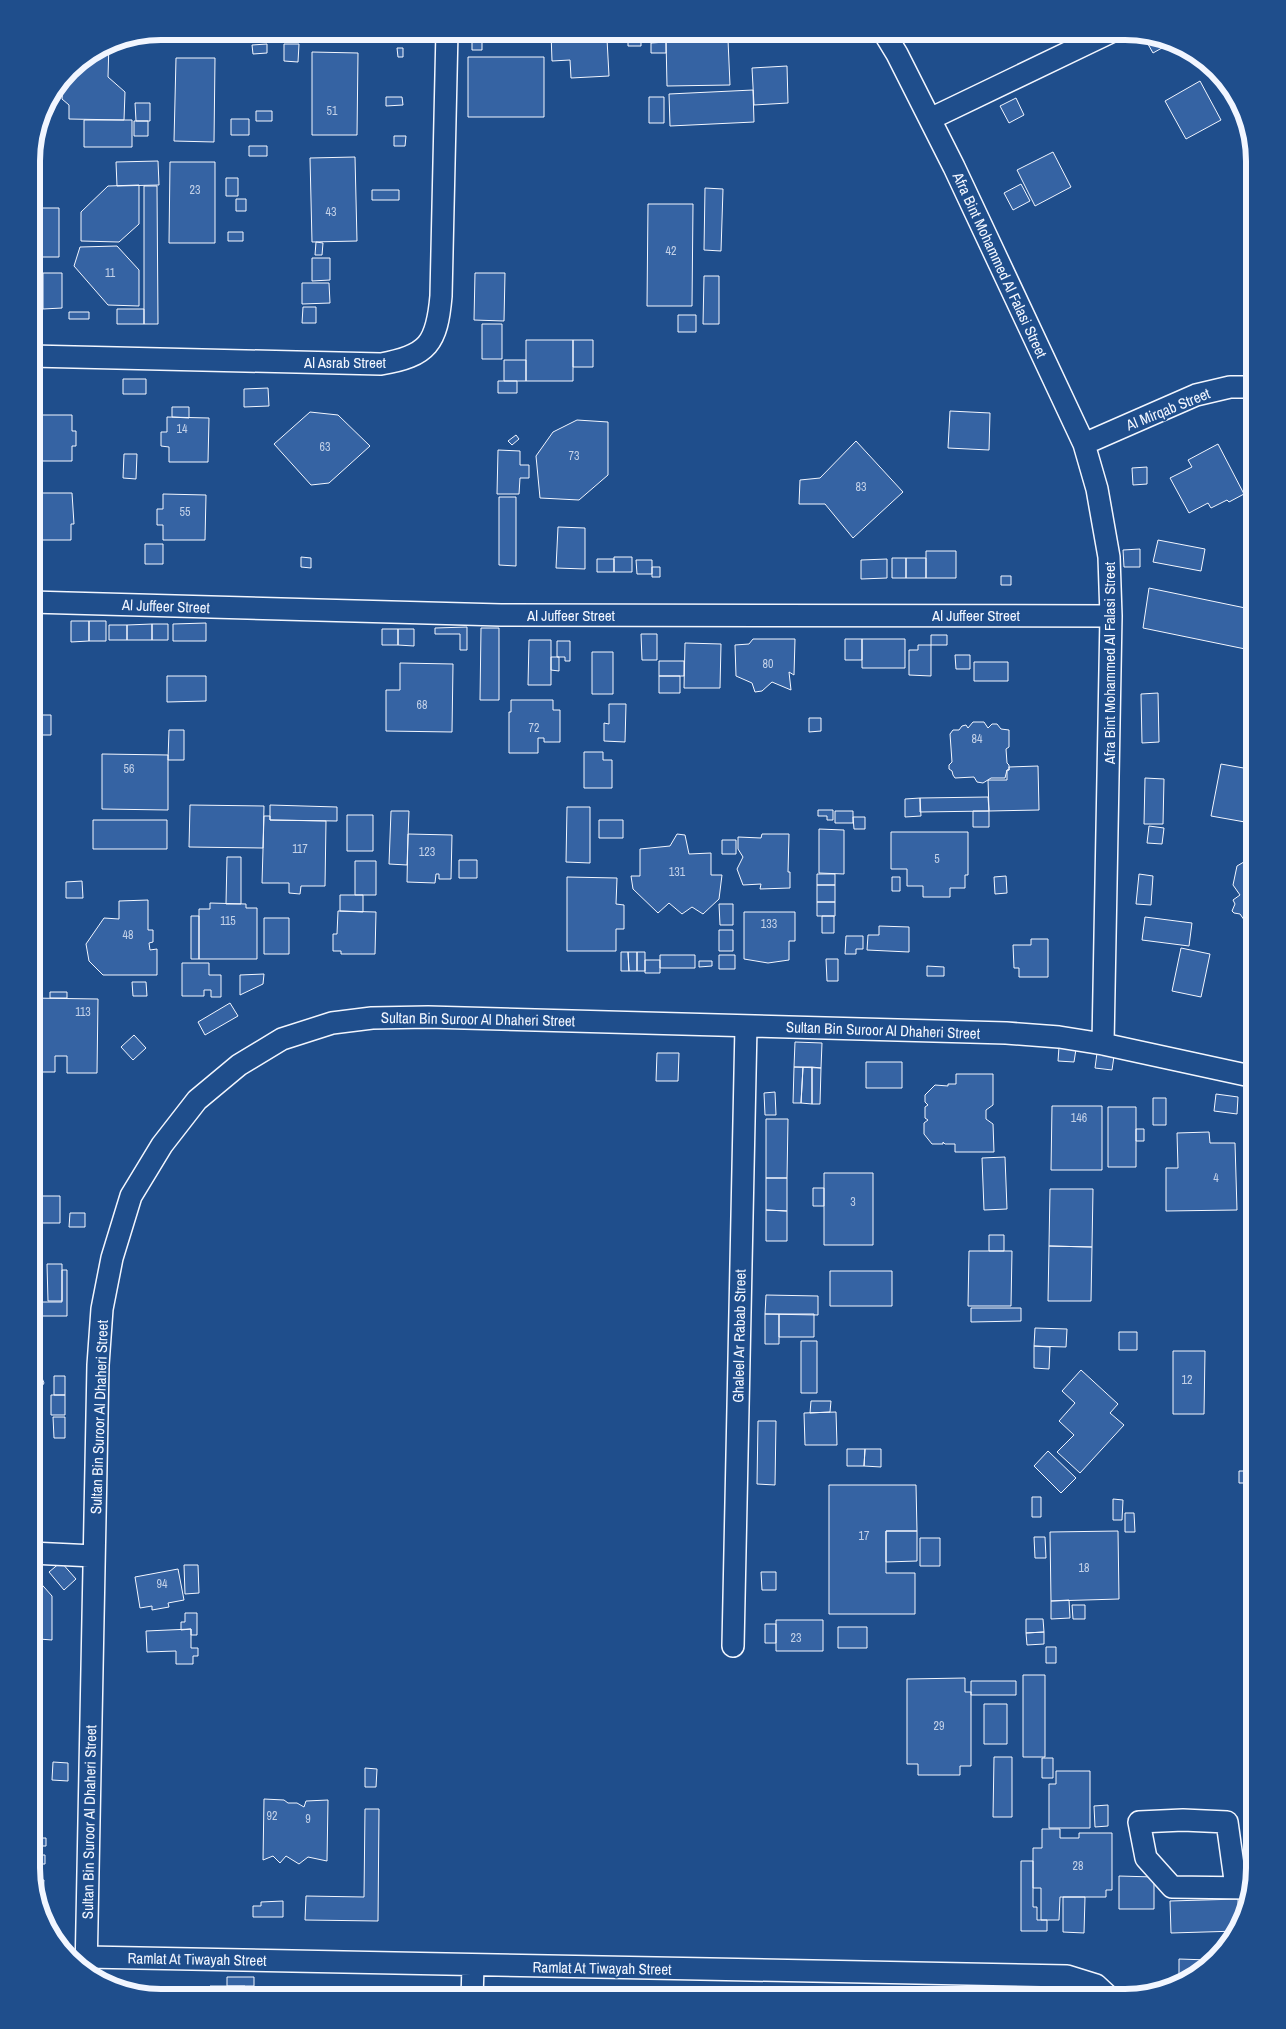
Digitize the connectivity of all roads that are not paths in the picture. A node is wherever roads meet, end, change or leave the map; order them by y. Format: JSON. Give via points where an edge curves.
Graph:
{"nodes":[{"id":1,"x":447,"y":40,"type":"edge"},
{"id":2,"x":888,"y":40,"type":"edge"},
{"id":3,"x":1095,"y":40,"type":"edge"},
{"id":4,"x":930,"y":120,"type":"junction"},
{"id":5,"x":40,"y":356,"type":"edge"},
{"id":6,"x":1246,"y":387,"type":"edge"},
{"id":7,"x":1084,"y":444,"type":"junction"},
{"id":8,"x":40,"y":602,"type":"edge"},
{"id":9,"x":1111,"y":616,"type":"junction"},
{"id":10,"x":746,"y":1026,"type":"junction"},
{"id":11,"x":1103,"y":1044,"type":"junction"},
{"id":12,"x":1246,"y":1075,"type":"edge"},
{"id":13,"x":40,"y":1553,"type":"edge"},
{"id":14,"x":94,"y":1556,"type":"junction"},
{"id":15,"x":733,"y":1646,"type":"dead end"},
{"id":16,"x":1243,"y":1888,"type":"edge"},
{"id":17,"x":87,"y":1964,"type":"edge"},
{"id":18,"x":89,"y":1965,"type":"edge"},
{"id":19,"x":473,"y":1966,"type":"junction"},
{"id":20,"x":472,"y":1989,"type":"edge"},
{"id":21,"x":1100,"y":1989,"type":"edge"}],
"edges":[{"from":1,"to":5,"type":"street","name":"Al Asrab Street","via":[[441,296],[439,319],[425,349],[401,361],[381,364]]},
{"from":2,"to":4,"type":"street","name":"Afra Bint Mohammed Al Falasi Street"},
{"from":3,"to":4,"type":"street"},
{"from":4,"to":7,"type":"street","name":"Afra Bint Mohammed Al Falasi Street"},
{"from":6,"to":7,"type":"street","name":"Al Mirqab Street","via":[[1230,387],[1196,396]]},
{"from":7,"to":9,"type":"street","name":"Afra Bint Mohammed Al Falasi Street","via":[[1097,489],[1109,557]]},
{"from":8,"to":9,"type":"street","name":"Al Juffeer Street","via":[[501,615]]},
{"from":9,"to":11,"type":"street","name":"Afra Bint Mohammed Al Falasi Street"},
{"from":10,"to":11,"type":"street","name":"Sultan Bin Suroor Al Dhaheri Street","via":[[1006,1033]]},
{"from":10,"to":14,"type":"street","name":"Sultan Bin Suroor Al Dhaheri Street","via":[[372,1018],[332,1023],[282,1039],[239,1065],[197,1100],[162,1145],[131,1196],[112,1258],[102,1310],[98,1365]]},
{"from":10,"to":15,"type":"street","name":"Ghaleel Ar Rabab Street"},
{"from":11,"to":12,"type":"street","name":"Sultan Bin Suroor Al Dhaheri Street"},
{"from":13,"to":14,"type":"street"},
{"from":14,"to":17,"type":"street","name":"Sultan Bin Suroor Al Dhaheri Street"},
{"from":16,"to":16,"type":"street","via":[[1172,1887],[1146,1858],[1139,1822],[1227,1822]]},
{"from":18,"to":19,"type":"street","name":"Ramlat At Tiwayah Street"},
{"from":19,"to":20,"type":"street"},
{"from":19,"to":21,"type":"street","name":"Ramlat At Tiwayah Street","via":[[1067,1976]]}]}
